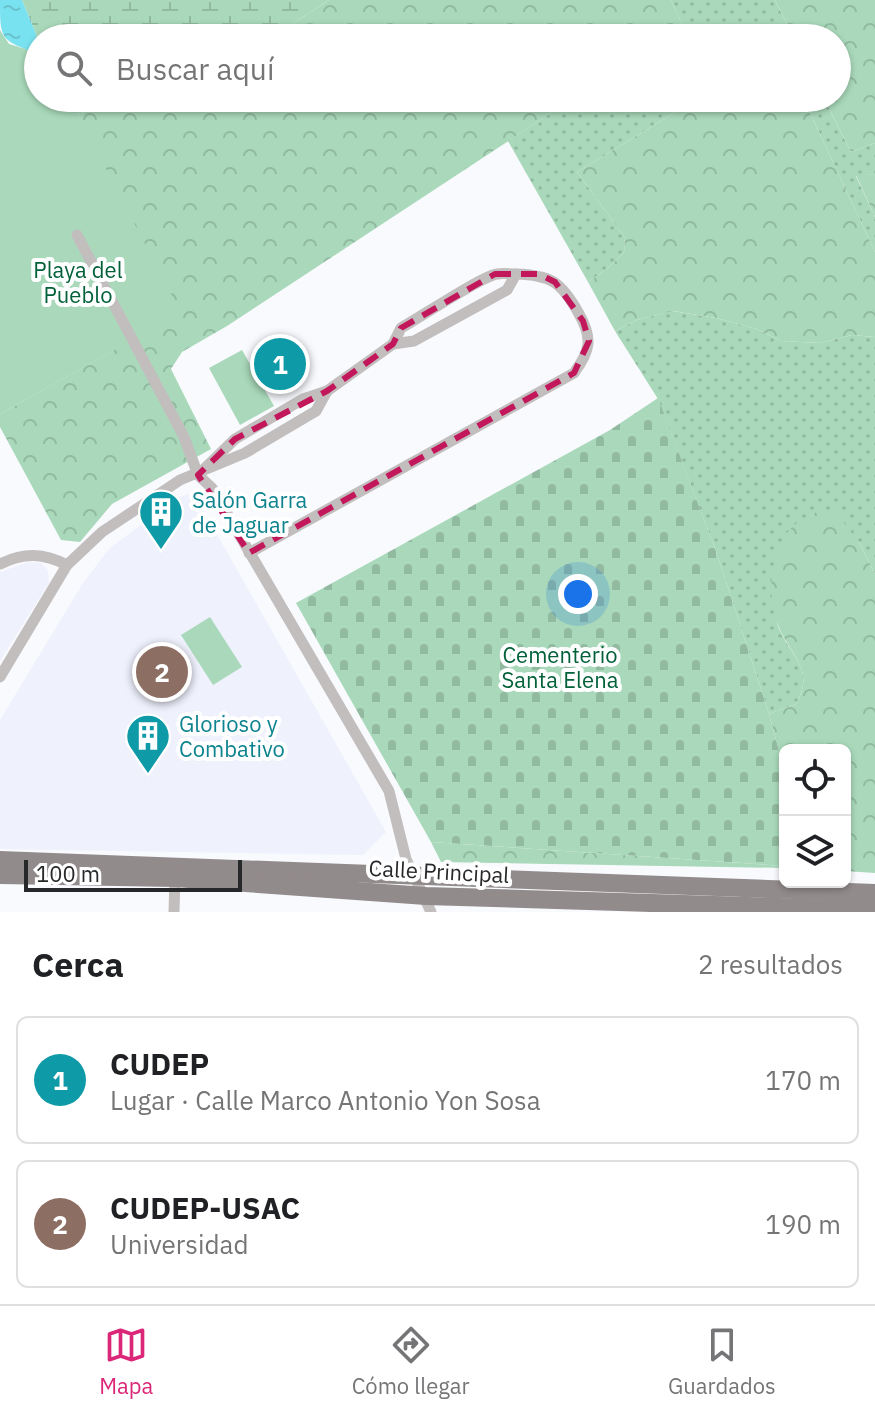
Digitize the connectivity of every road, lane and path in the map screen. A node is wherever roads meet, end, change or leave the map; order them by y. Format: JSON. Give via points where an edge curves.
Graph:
{"nodes":[{"id":1,"x":77,"y":235,"type":"dead end"},
{"id":2,"x":516,"y":274,"type":"junction"},
{"id":3,"x":393,"y":344,"type":"junction"},
{"id":4,"x":327,"y":391,"type":"junction"},
{"id":5,"x":198,"y":475,"type":"junction"},
{"id":6,"x":249,"y":553,"type":"junction"},
{"id":7,"x":0,"y":564,"type":"edge"},
{"id":8,"x":67,"y":565,"type":"junction"},
{"id":9,"x":0,"y":677,"type":"edge"},
{"id":10,"x":0,"y":860,"type":"edge"},
{"id":11,"x":413,"y":873,"type":"junction"},
{"id":12,"x":0,"y":875,"type":"edge"},
{"id":13,"x":175,"y":878,"type":"junction"},
{"id":14,"x":875,"y":893,"type":"edge"},
{"id":15,"x":428,"y":904,"type":"edge"},
{"id":16,"x":875,"y":910,"type":"edge"},
{"id":17,"x":174,"y":912,"type":"edge"}],
"edges":[{"from":1,"to":5,"type":"street","via":[[184,437]]},
{"from":2,"to":3,"type":"street","via":[[507,290],[414,341]]},
{"from":2,"to":3,"type":"street","via":[[495,274],[401,328]]},
{"from":2,"to":6,"type":"street","via":[[539,274],[568,293],[589,341],[574,373]]},
{"from":3,"to":4,"type":"street"},
{"from":4,"to":5,"type":"street","via":[[303,399],[235,439]]},
{"from":4,"to":5,"type":"street","via":[[316,411]]},
{"from":5,"to":6,"type":"street","via":[[212,488]]},
{"from":5,"to":8,"type":"street","via":[[136,507]]},
{"from":6,"to":11,"type":"street","via":[[389,791]]},
{"from":7,"to":8,"type":"street","via":[[30,555],[51,556]]},
{"from":8,"to":9,"type":"street"},
{"from":10,"to":11,"type":"main road","name":"Calle Principal"},
{"from":11,"to":14,"type":"main road","name":"Calle Principal"},
{"from":11,"to":15,"type":"street"},
{"from":12,"to":13,"type":"main road","name":"Calle Principal"},
{"from":13,"to":15,"type":"main road","name":"Calle Principal"},
{"from":13,"to":17,"type":"street"},
{"from":15,"to":16,"type":"main road","name":"Calle Principal"}]}
